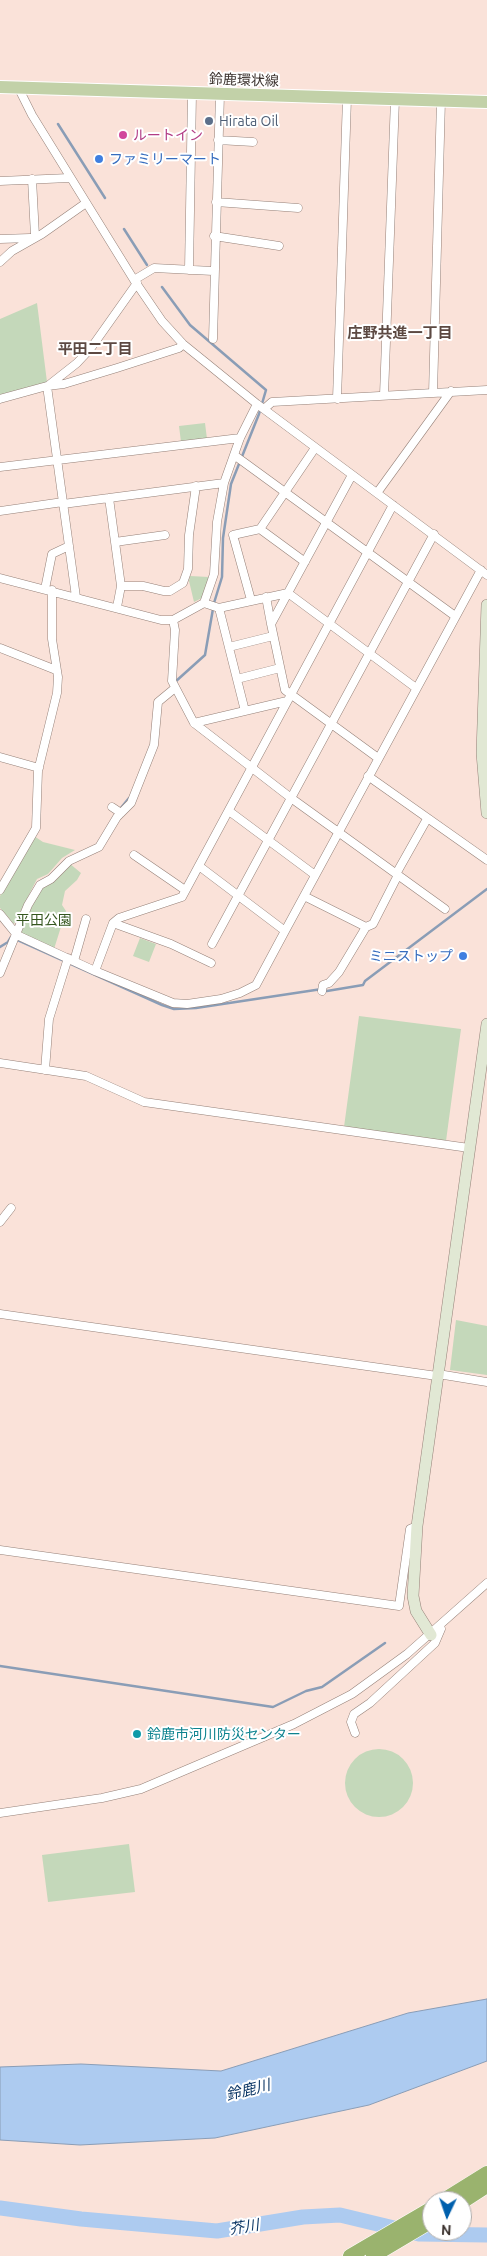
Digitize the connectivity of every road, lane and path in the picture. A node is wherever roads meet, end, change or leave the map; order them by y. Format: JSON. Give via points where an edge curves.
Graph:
{"nodes":[{"id":1,"x":0,"y":87,"type":"edge"},
{"id":2,"x":18,"y":87,"type":"junction"},
{"id":3,"x":192,"y":93,"type":"junction"},
{"id":4,"x":220,"y":94,"type":"junction"},
{"id":5,"x":347,"y":98,"type":"junction"},
{"id":6,"x":395,"y":99,"type":"junction"},
{"id":7,"x":441,"y":100,"type":"junction"},
{"id":8,"x":487,"y":102,"type":"edge"},
{"id":9,"x":218,"y":140,"type":"junction"},
{"id":10,"x":253,"y":142,"type":"dead end"},
{"id":11,"x":69,"y":178,"type":"junction"},
{"id":12,"x":32,"y":179,"type":"junction"},
{"id":13,"x":0,"y":180,"type":"edge"},
{"id":14,"x":216,"y":202,"type":"junction"},
{"id":15,"x":86,"y":203,"type":"junction"},
{"id":16,"x":298,"y":208,"type":"dead end"},
{"id":17,"x":214,"y":236,"type":"junction"},
{"id":18,"x":34,"y":237,"type":"junction"},
{"id":19,"x":0,"y":239,"type":"edge"},
{"id":20,"x":279,"y":246,"type":"dead end"},
{"id":21,"x":0,"y":262,"type":"edge"},
{"id":22,"x":189,"y":270,"type":"junction"},
{"id":23,"x":213,"y":271,"type":"junction"},
{"id":24,"x":136,"y":281,"type":"junction"},
{"id":25,"x":212,"y":339,"type":"dead end"},
{"id":26,"x":183,"y":344,"type":"junction"},
{"id":27,"x":48,"y":386,"type":"junction"},
{"id":28,"x":487,"y":390,"type":"edge"},
{"id":29,"x":451,"y":391,"type":"junction"},
{"id":30,"x":433,"y":393,"type":"junction"},
{"id":31,"x":384,"y":395,"type":"junction"},
{"id":32,"x":0,"y":399,"type":"edge"},
{"id":33,"x":337,"y":399,"type":"junction"},
{"id":34,"x":257,"y":404,"type":"junction"},
{"id":35,"x":264,"y":409,"type":"junction"},
{"id":36,"x":240,"y":438,"type":"junction"},
{"id":37,"x":316,"y":448,"type":"junction"},
{"id":38,"x":234,"y":454,"type":"junction"},
{"id":39,"x":58,"y":460,"type":"junction"},
{"id":40,"x":0,"y":467,"type":"edge"},
{"id":41,"x":352,"y":475,"type":"junction"},
{"id":42,"x":224,"y":484,"type":"junction"},
{"id":43,"x":196,"y":486,"type":"junction"},
{"id":44,"x":286,"y":492,"type":"junction"},
{"id":45,"x":377,"y":493,"type":"junction"},
{"id":46,"x":109,"y":498,"type":"junction"},
{"id":47,"x":63,"y":503,"type":"junction"},
{"id":48,"x":393,"y":504,"type":"junction"},
{"id":49,"x":0,"y":511,"type":"edge"},
{"id":50,"x":326,"y":522,"type":"junction"},
{"id":51,"x":260,"y":529,"type":"junction"},
{"id":52,"x":434,"y":534,"type":"junction"},
{"id":53,"x":165,"y":535,"type":"dead end"},
{"id":54,"x":115,"y":542,"type":"junction"},
{"id":55,"x":69,"y":546,"type":"junction"},
{"id":56,"x":367,"y":551,"type":"junction"},
{"id":57,"x":305,"y":562,"type":"junction"},
{"id":58,"x":484,"y":572,"type":"edge"},
{"id":59,"x":0,"y":578,"type":"edge"},
{"id":60,"x":407,"y":582,"type":"junction"},
{"id":61,"x":121,"y":586,"type":"junction"},
{"id":62,"x":48,"y":590,"type":"junction"},
{"id":63,"x":288,"y":594,"type":"junction"},
{"id":64,"x":76,"y":597,"type":"junction"},
{"id":65,"x":266,"y":597,"type":"junction"},
{"id":66,"x":251,"y":600,"type":"junction"},
{"id":67,"x":205,"y":604,"type":"junction"},
{"id":68,"x":487,"y":605,"type":"edge"},
{"id":69,"x":117,"y":607,"type":"junction"},
{"id":70,"x":217,"y":608,"type":"junction"},
{"id":71,"x":455,"y":616,"type":"junction"},
{"id":72,"x":173,"y":620,"type":"junction"},
{"id":73,"x":328,"y":623,"type":"junction"},
{"id":74,"x":271,"y":624,"type":"junction"},
{"id":75,"x":273,"y":636,"type":"junction"},
{"id":76,"x":229,"y":647,"type":"junction"},
{"id":77,"x":0,"y":648,"type":"edge"},
{"id":78,"x":369,"y":654,"type":"junction"},
{"id":79,"x":280,"y":668,"type":"junction"},
{"id":80,"x":56,"y":670,"type":"junction"},
{"id":81,"x":237,"y":678,"type":"junction"},
{"id":82,"x":174,"y":685,"type":"junction"},
{"id":83,"x":416,"y":688,"type":"junction"},
{"id":84,"x":289,"y":698,"type":"junction"},
{"id":85,"x":245,"y":711,"type":"junction"},
{"id":86,"x":485,"y":720,"type":"edge"},
{"id":87,"x":194,"y":723,"type":"junction"},
{"id":88,"x":331,"y":724,"type":"junction"},
{"id":89,"x":378,"y":758,"type":"junction"},
{"id":90,"x":0,"y":759,"type":"edge"},
{"id":91,"x":39,"y":768,"type":"junction"},
{"id":92,"x":251,"y":768,"type":"junction"},
{"id":93,"x":368,"y":776,"type":"junction"},
{"id":94,"x":290,"y":798,"type":"junction"},
{"id":95,"x":112,"y":807,"type":"dead end"},
{"id":96,"x":229,"y":811,"type":"junction"},
{"id":97,"x":121,"y":813,"type":"junction"},
{"id":98,"x":487,"y":813,"type":"edge"},
{"id":99,"x":427,"y":819,"type":"junction"},
{"id":100,"x":338,"y":831,"type":"junction"},
{"id":101,"x":268,"y":840,"type":"junction"},
{"id":102,"x":134,"y":856,"type":"dead end"},
{"id":103,"x":487,"y":860,"type":"edge"},
{"id":104,"x":199,"y":866,"type":"junction"},
{"id":105,"x":316,"y":874,"type":"junction"},
{"id":106,"x":397,"y":874,"type":"junction"},
{"id":107,"x":0,"y":890,"type":"edge"},
{"id":108,"x":185,"y":890,"type":"junction"},
{"id":109,"x":238,"y":895,"type":"junction"},
{"id":110,"x":304,"y":896,"type":"junction"},
{"id":111,"x":445,"y":909,"type":"dead end"},
{"id":112,"x":0,"y":914,"type":"edge"},
{"id":113,"x":86,"y":919,"type":"dead end"},
{"id":114,"x":113,"y":923,"type":"junction"},
{"id":115,"x":366,"y":927,"type":"junction"},
{"id":116,"x":285,"y":932,"type":"junction"},
{"id":117,"x":15,"y":937,"type":"junction"},
{"id":118,"x":212,"y":944,"type":"dead end"},
{"id":119,"x":70,"y":959,"type":"junction"},
{"id":120,"x":210,"y":963,"type":"dead end"},
{"id":121,"x":95,"y":970,"type":"junction"},
{"id":122,"x":0,"y":973,"type":"edge"},
{"id":123,"x":322,"y":988,"type":"dead end"},
{"id":124,"x":487,"y":1024,"type":"edge"},
{"id":125,"x":0,"y":1063,"type":"edge"},
{"id":126,"x":45,"y":1070,"type":"junction"},
{"id":127,"x":469,"y":1148,"type":"junction"},
{"id":128,"x":11,"y":1208,"type":"dead end"},
{"id":129,"x":0,"y":1222,"type":"edge"},
{"id":130,"x":0,"y":1314,"type":"edge"},
{"id":131,"x":437,"y":1375,"type":"junction"},
{"id":132,"x":487,"y":1382,"type":"edge"},
{"id":133,"x":417,"y":1526,"type":"junction"},
{"id":134,"x":0,"y":1550,"type":"edge"},
{"id":135,"x":487,"y":1583,"type":"edge"},
{"id":136,"x":442,"y":1624,"type":"junction"},
{"id":137,"x":431,"y":1635,"type":"junction"},
{"id":138,"x":355,"y":1734,"type":"dead end"},
{"id":139,"x":0,"y":1813,"type":"edge"},
{"id":140,"x":487,"y":2173,"type":"edge"},
{"id":141,"x":487,"y":2186,"type":"edge"},
{"id":142,"x":458,"y":2191,"type":"edge"},
{"id":143,"x":472,"y":2196,"type":"edge"},
{"id":144,"x":422,"y":2214,"type":"edge"},
{"id":145,"x":422,"y":2227,"type":"edge"},
{"id":146,"x":350,"y":2256,"type":"edge"},
{"id":147,"x":373,"y":2256,"type":"edge"}],
"edges":[{"from":1,"to":2,"type":"main road","name":"鈴鹿環状線"},
{"from":2,"to":3,"type":"main road","name":"鈴鹿環状線"},
{"from":2,"to":11,"type":"street"},
{"from":3,"to":4,"type":"main road","name":"鈴鹿環状線"},
{"from":3,"to":22,"type":"street"},
{"from":4,"to":5,"type":"main road","name":"鈴鹿環状線"},
{"from":4,"to":9,"type":"street"},
{"from":5,"to":6,"type":"main road","name":"鈴鹿環状線"},
{"from":5,"to":33,"type":"street"},
{"from":6,"to":7,"type":"main road","name":"鈴鹿環状線"},
{"from":6,"to":31,"type":"street"},
{"from":7,"to":8,"type":"main road","name":"鈴鹿環状線"},
{"from":7,"to":30,"type":"street"},
{"from":9,"to":10,"type":"street"},
{"from":9,"to":14,"type":"street"},
{"from":11,"to":12,"type":"street"},
{"from":11,"to":15,"type":"street"},
{"from":12,"to":13,"type":"street"},
{"from":12,"to":18,"type":"street"},
{"from":14,"to":16,"type":"street"},
{"from":14,"to":17,"type":"street"},
{"from":15,"to":18,"type":"street"},
{"from":15,"to":24,"type":"street"},
{"from":17,"to":20,"type":"street"},
{"from":17,"to":23,"type":"street"},
{"from":18,"to":19,"type":"street"},
{"from":18,"to":21,"type":"street"},
{"from":22,"to":23,"type":"street"},
{"from":22,"to":24,"type":"street","via":[[154,268]]},
{"from":23,"to":25,"type":"street"},
{"from":24,"to":26,"type":"street","via":[[162,321]]},
{"from":24,"to":27,"type":"street","via":[[91,348]]},
{"from":26,"to":27,"type":"street","via":[[117,368]]},
{"from":26,"to":34,"type":"street"},
{"from":27,"to":32,"type":"street"},
{"from":27,"to":39,"type":"street"},
{"from":28,"to":29,"type":"street"},
{"from":29,"to":30,"type":"street"},
{"from":29,"to":45,"type":"street"},
{"from":30,"to":31,"type":"street"},
{"from":31,"to":33,"type":"street"},
{"from":33,"to":35,"type":"street","via":[[272,402]]},
{"from":34,"to":35,"type":"street"},
{"from":34,"to":36,"type":"street"},
{"from":35,"to":37,"type":"street"},
{"from":36,"to":38,"type":"street"},
{"from":36,"to":39,"type":"street"},
{"from":37,"to":41,"type":"street"},
{"from":37,"to":44,"type":"street"},
{"from":38,"to":42,"type":"street"},
{"from":38,"to":44,"type":"street"},
{"from":39,"to":40,"type":"street"},
{"from":39,"to":47,"type":"street"},
{"from":41,"to":45,"type":"street"},
{"from":41,"to":50,"type":"street"},
{"from":42,"to":43,"type":"street"},
{"from":42,"to":67,"type":"street","via":[[217,522],[214,574]]},
{"from":43,"to":46,"type":"street"},
{"from":43,"to":61,"type":"street","via":[[184,582],[164,591],[143,586]]},
{"from":44,"to":50,"type":"street"},
{"from":44,"to":51,"type":"street"},
{"from":45,"to":48,"type":"street"},
{"from":46,"to":47,"type":"street"},
{"from":46,"to":54,"type":"street"},
{"from":47,"to":49,"type":"street"},
{"from":47,"to":55,"type":"street"},
{"from":48,"to":52,"type":"street"},
{"from":48,"to":56,"type":"street"},
{"from":50,"to":56,"type":"street"},
{"from":50,"to":57,"type":"street"},
{"from":51,"to":57,"type":"street"},
{"from":51,"to":66,"type":"street","via":[[233,535]]},
{"from":52,"to":58,"type":"street"},
{"from":52,"to":60,"type":"street"},
{"from":53,"to":54,"type":"street"},
{"from":54,"to":61,"type":"street"},
{"from":55,"to":62,"type":"street","via":[[52,554]]},
{"from":55,"to":64,"type":"street"},
{"from":56,"to":60,"type":"street"},
{"from":56,"to":73,"type":"street"},
{"from":57,"to":63,"type":"street"},
{"from":58,"to":71,"type":"street"},
{"from":59,"to":62,"type":"street"},
{"from":60,"to":71,"type":"street"},
{"from":60,"to":78,"type":"street"},
{"from":61,"to":69,"type":"street"},
{"from":62,"to":64,"type":"street"},
{"from":62,"to":80,"type":"street"},
{"from":63,"to":65,"type":"street"},
{"from":63,"to":73,"type":"street"},
{"from":63,"to":74,"type":"street"},
{"from":64,"to":69,"type":"street"},
{"from":65,"to":66,"type":"street"},
{"from":65,"to":74,"type":"street"},
{"from":66,"to":70,"type":"street"},
{"from":67,"to":70,"type":"street"},
{"from":67,"to":72,"type":"street"},
{"from":68,"to":86,"type":"street"},
{"from":69,"to":72,"type":"street"},
{"from":70,"to":76,"type":"street"},
{"from":71,"to":83,"type":"street"},
{"from":72,"to":82,"type":"street"},
{"from":73,"to":78,"type":"street"},
{"from":73,"to":84,"type":"street"},
{"from":74,"to":75,"type":"street"},
{"from":75,"to":76,"type":"street"},
{"from":75,"to":79,"type":"street"},
{"from":76,"to":81,"type":"street"},
{"from":77,"to":80,"type":"street"},
{"from":78,"to":83,"type":"street"},
{"from":78,"to":88,"type":"street"},
{"from":79,"to":81,"type":"street"},
{"from":79,"to":84,"type":"street"},
{"from":80,"to":91,"type":"street","via":[[57,693]]},
{"from":81,"to":85,"type":"street"},
{"from":82,"to":87,"type":"street"},
{"from":82,"to":97,"type":"street","via":[[158,702],[154,745],[131,803]]},
{"from":83,"to":89,"type":"street"},
{"from":84,"to":85,"type":"street"},
{"from":84,"to":88,"type":"street"},
{"from":84,"to":92,"type":"street"},
{"from":85,"to":87,"type":"street"},
{"from":86,"to":98,"type":"street","via":[[483,770]]},
{"from":87,"to":92,"type":"street"},
{"from":88,"to":89,"type":"street"},
{"from":88,"to":94,"type":"street"},
{"from":89,"to":93,"type":"street"},
{"from":90,"to":91,"type":"street"},
{"from":91,"to":107,"type":"street","via":[[36,828]]},
{"from":92,"to":94,"type":"street"},
{"from":92,"to":96,"type":"street"},
{"from":93,"to":99,"type":"street"},
{"from":93,"to":100,"type":"street"},
{"from":94,"to":100,"type":"street"},
{"from":94,"to":101,"type":"street"},
{"from":95,"to":97,"type":"street"},
{"from":96,"to":101,"type":"street"},
{"from":96,"to":104,"type":"street"},
{"from":97,"to":117,"type":"street","via":[[99,847],[69,860],[51,879],[40,885]]},
{"from":99,"to":103,"type":"street"},
{"from":99,"to":106,"type":"street"},
{"from":100,"to":105,"type":"street"},
{"from":100,"to":106,"type":"street"},
{"from":101,"to":105,"type":"street"},
{"from":101,"to":109,"type":"street"},
{"from":102,"to":108,"type":"street"},
{"from":104,"to":108,"type":"street"},
{"from":104,"to":109,"type":"street"},
{"from":105,"to":110,"type":"street"},
{"from":106,"to":111,"type":"street"},
{"from":106,"to":115,"type":"street","via":[[372,924]]},
{"from":108,"to":114,"type":"street","via":[[182,897],[119,918]]},
{"from":109,"to":116,"type":"street"},
{"from":109,"to":118,"type":"street"},
{"from":110,"to":115,"type":"street"},
{"from":110,"to":116,"type":"street"},
{"from":112,"to":117,"type":"street"},
{"from":113,"to":119,"type":"street"},
{"from":114,"to":120,"type":"street","via":[[171,944]]},
{"from":114,"to":121,"type":"street"},
{"from":115,"to":123,"type":"street","via":[[339,972]]},
{"from":116,"to":121,"type":"street","via":[[256,985],[222,999],[174,1003]]},
{"from":117,"to":119,"type":"street"},
{"from":117,"to":122,"type":"street"},
{"from":119,"to":121,"type":"street"},
{"from":119,"to":126,"type":"street","via":[[49,1019]]},
{"from":124,"to":127,"type":"street"},
{"from":125,"to":126,"type":"street"},
{"from":126,"to":127,"type":"street","via":[[86,1076],[154,1104]]},
{"from":127,"to":131,"type":"street"},
{"from":128,"to":129,"type":"street"},
{"from":130,"to":131,"type":"street"},
{"from":131,"to":132,"type":"street"},
{"from":131,"to":133,"type":"street"},
{"from":133,"to":134,"type":"street","via":[[410,1529],[399,1606]]},
{"from":133,"to":137,"type":"street","via":[[413,1596],[416,1611]]},
{"from":135,"to":136,"type":"street"},
{"from":136,"to":137,"type":"street"},
{"from":136,"to":138,"type":"street","via":[[435,1642],[354,1714],[351,1722]]},
{"from":137,"to":139,"type":"street","via":[[352,1694],[294,1724],[141,1789]]},
{"from":140,"to":142,"type":"highway"},
{"from":141,"to":143,"type":"highway"},
{"from":144,"to":146,"type":"highway"},
{"from":145,"to":147,"type":"highway"}]}
